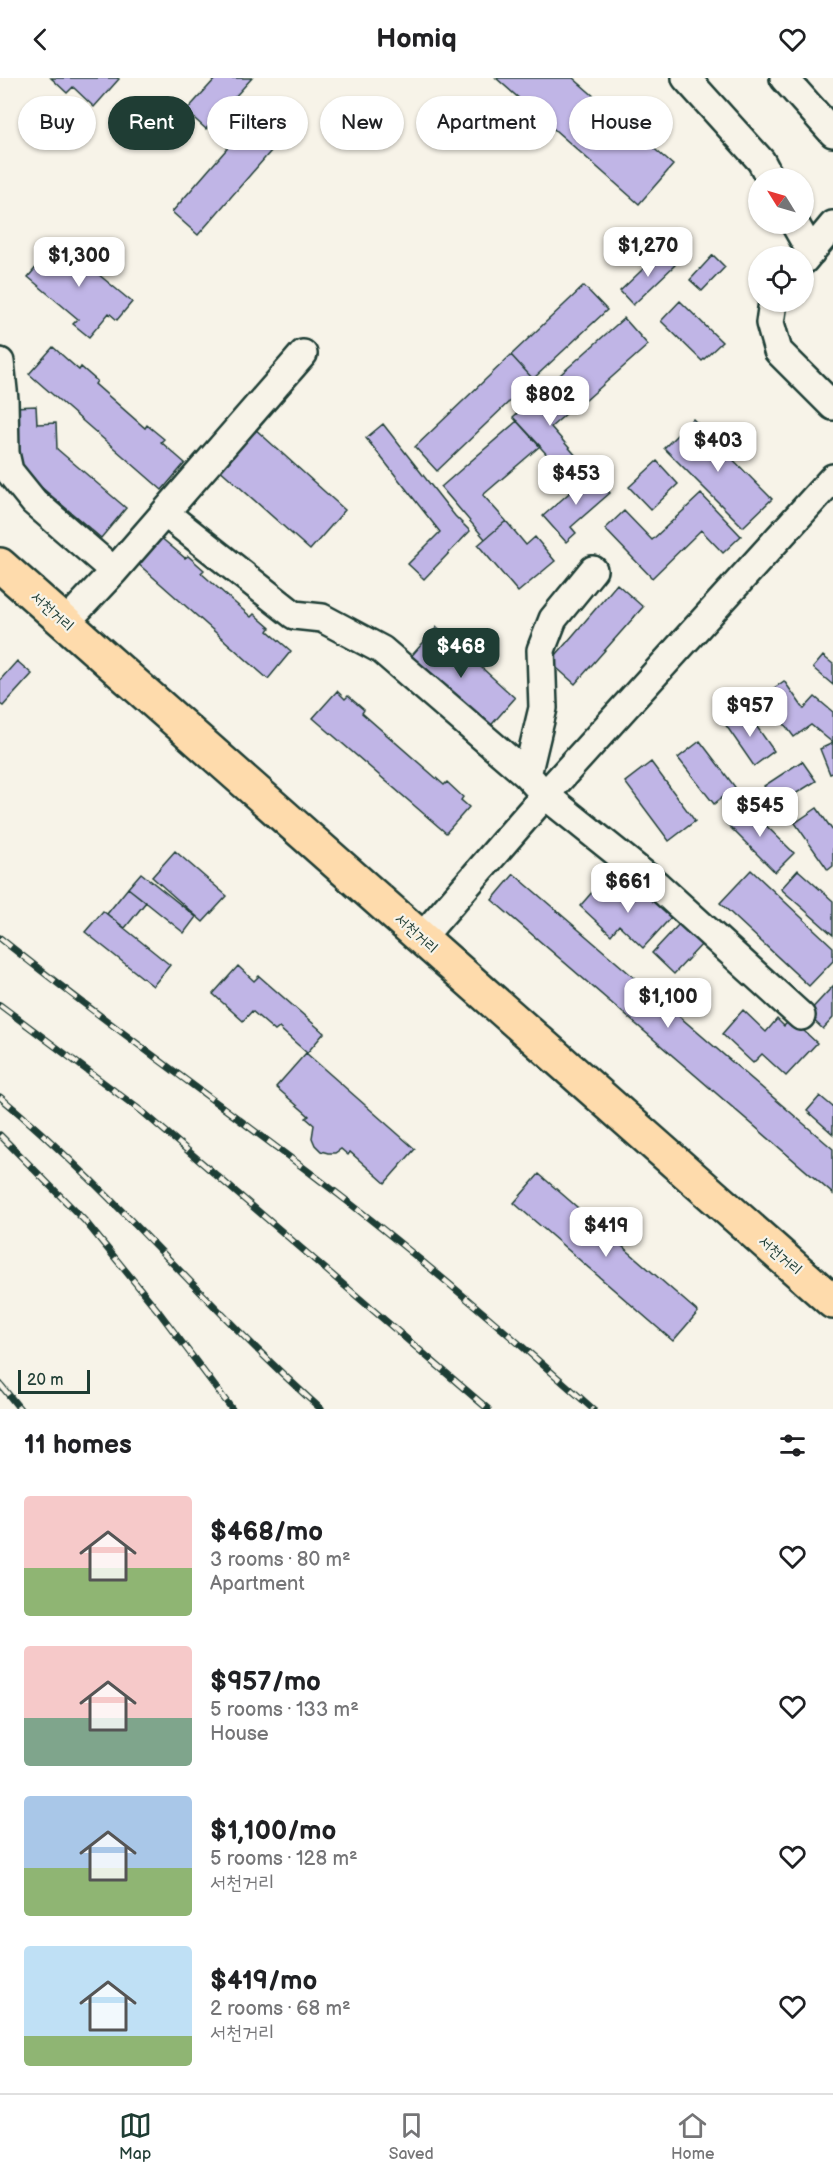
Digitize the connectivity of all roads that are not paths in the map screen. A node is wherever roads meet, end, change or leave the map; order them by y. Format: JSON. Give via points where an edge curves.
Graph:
{"nodes":[{"id":1,"x":686,"y":78,"type":"edge"},
{"id":2,"x":784,"y":78,"type":"edge"},
{"id":3,"x":833,"y":133,"type":"edge"},
{"id":4,"x":765,"y":168,"type":"edge"},
{"id":5,"x":833,"y":225,"type":"edge"},
{"id":6,"x":814,"y":248,"type":"edge"},
{"id":7,"x":772,"y":312,"type":"edge"},
{"id":8,"x":303,"y":354,"type":"dead end"},
{"id":9,"x":0,"y":362,"type":"edge"},
{"id":10,"x":833,"y":406,"type":"edge"},
{"id":11,"x":833,"y":478,"type":"edge"},
{"id":12,"x":165,"y":513,"type":"junction"},
{"id":13,"x":0,"y":565,"type":"edge"},
{"id":14,"x":593,"y":570,"type":"dead end"},
{"id":15,"x":114,"y":571,"type":"junction"},
{"id":16,"x":65,"y":623,"type":"junction"},
{"id":17,"x":527,"y":775,"type":"junction"},
{"id":18,"x":545,"y":795,"type":"junction"},
{"id":19,"x":420,"y":939,"type":"junction"},
{"id":20,"x":801,"y":1016,"type":"dead end"},
{"id":21,"x":833,"y":1302,"type":"edge"}],
"edges":[{"from":1,"to":4,"type":"street"},
{"from":2,"to":3,"type":"street"},
{"from":5,"to":6,"type":"street"},
{"from":7,"to":10,"type":"street","via":[[770,323],[778,351]]},
{"from":8,"to":12,"type":"street"},
{"from":9,"to":15,"type":"street","via":[[9,471],[34,502]]},
{"from":11,"to":18,"type":"street"},
{"from":12,"to":15,"type":"street"},
{"from":12,"to":17,"type":"street","via":[[294,615],[322,618],[382,650]]},
{"from":13,"to":16,"type":"main road","name":"서천거리"},
{"from":14,"to":17,"type":"street","via":[[553,619],[541,650],[543,708]]},
{"from":15,"to":16,"type":"street"},
{"from":16,"to":19,"type":"main road","name":"서천거리"},
{"from":17,"to":18,"type":"street"},
{"from":18,"to":19,"type":"street"},
{"from":18,"to":20,"type":"street","via":[[657,885]]},
{"from":19,"to":21,"type":"main road","name":"서천거리"}]}
